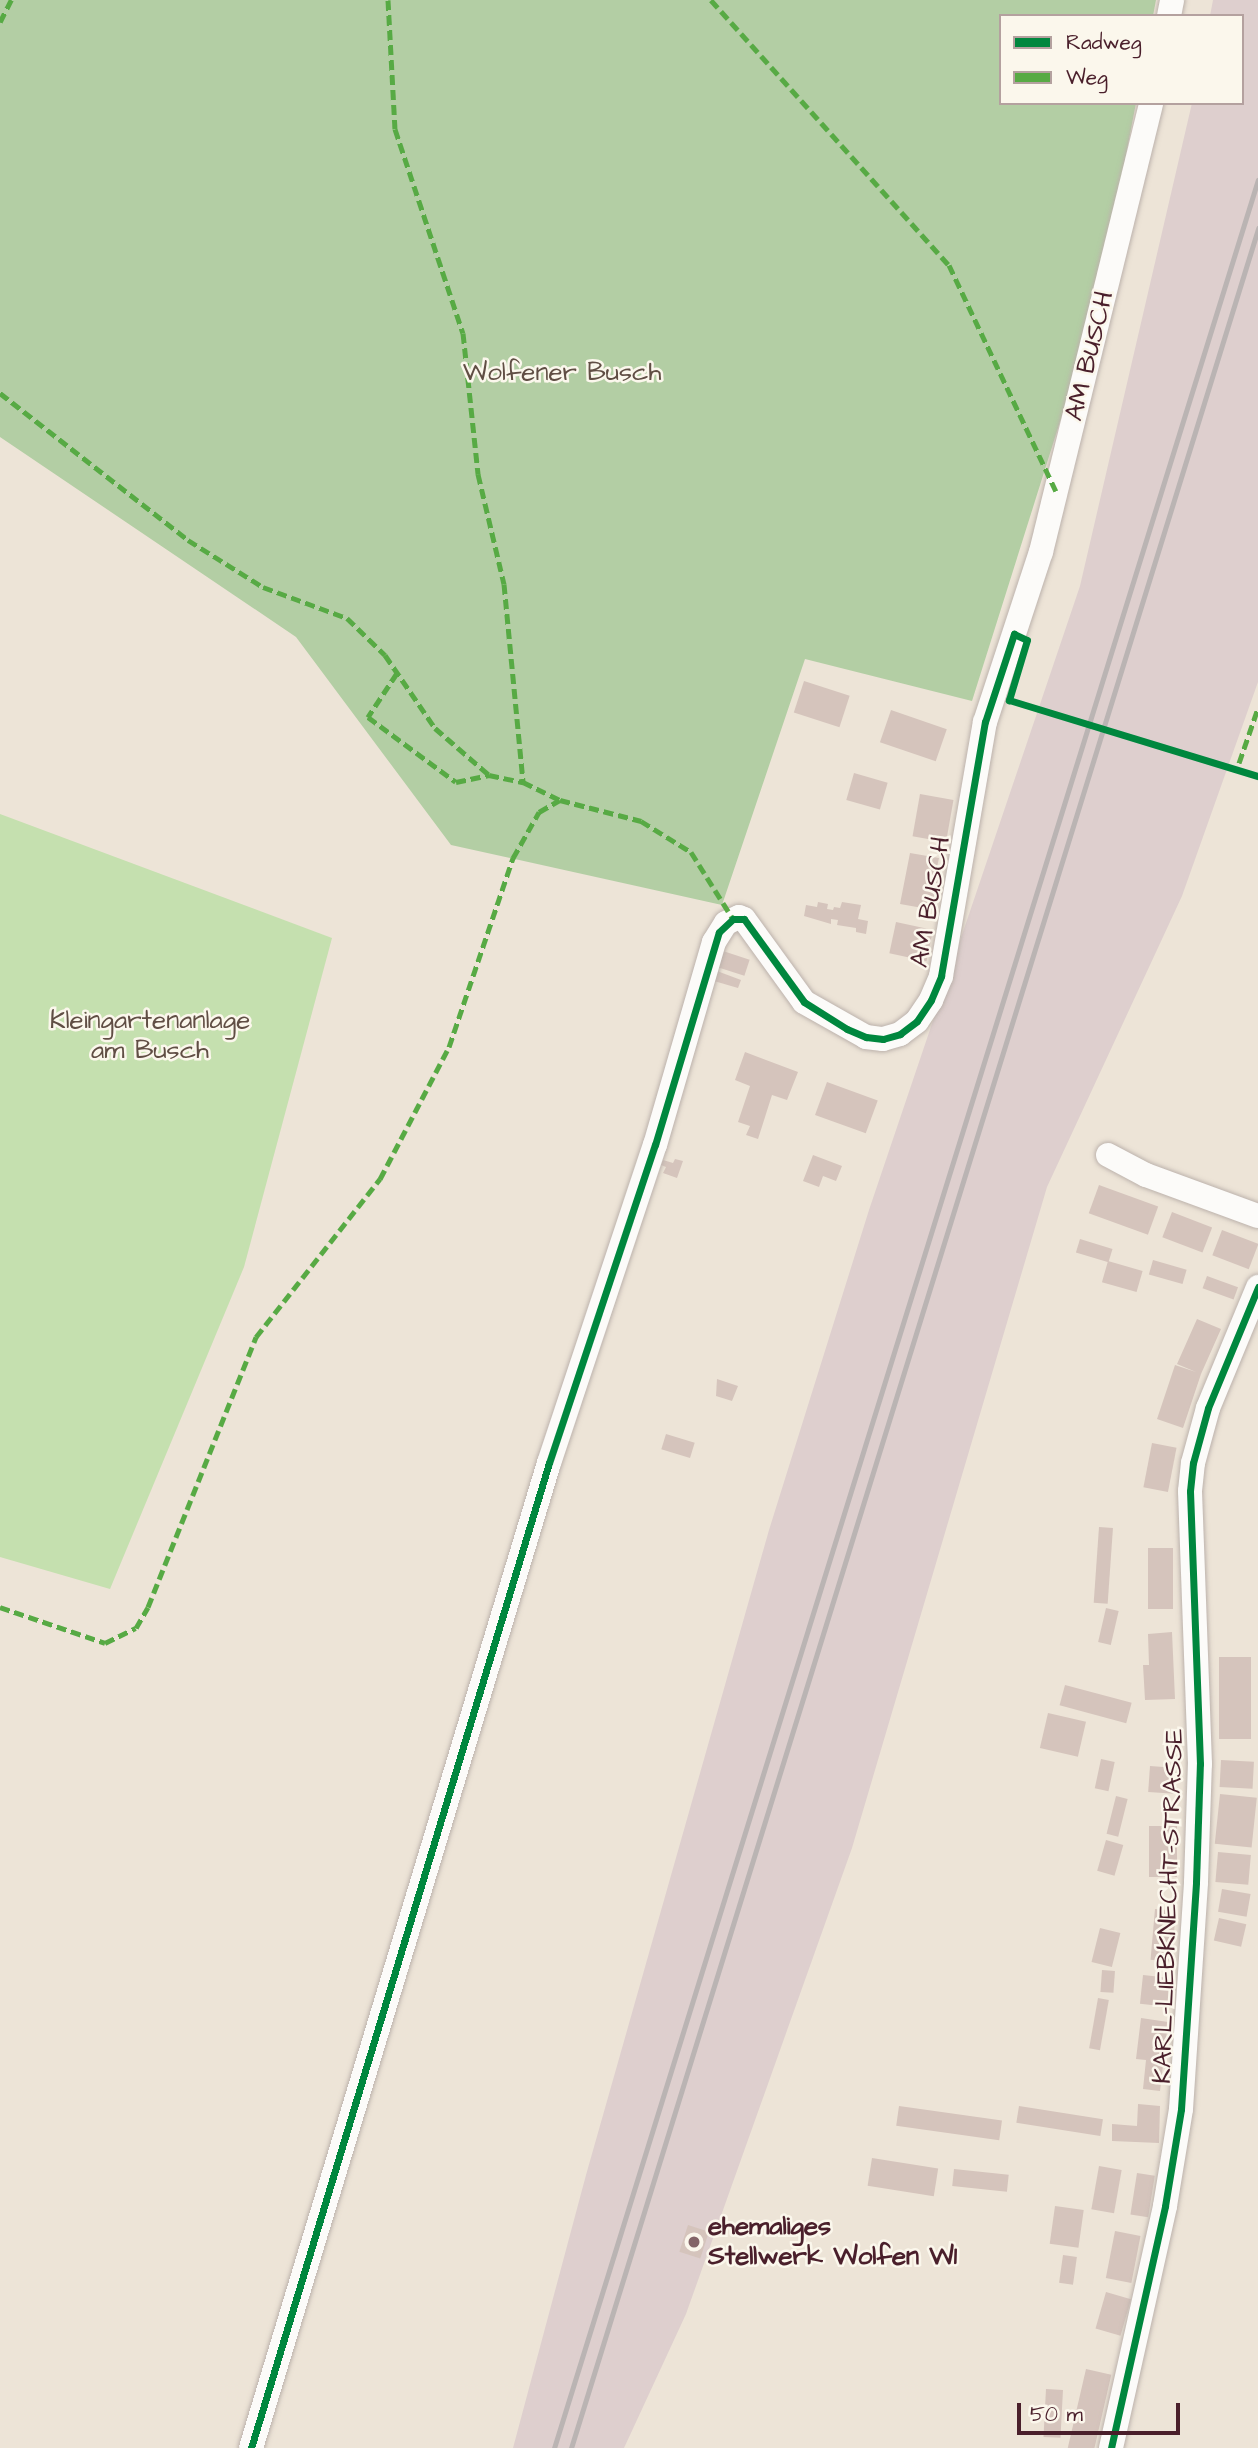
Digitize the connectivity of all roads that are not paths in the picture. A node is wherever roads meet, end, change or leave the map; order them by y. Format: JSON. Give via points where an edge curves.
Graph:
{"nodes":[{"id":1,"x":1151,"y":105,"type":"edge"},
{"id":2,"x":1108,"y":1155,"type":"dead end"},
{"id":3,"x":1258,"y":1216,"type":"edge"},
{"id":4,"x":1258,"y":1287,"type":"edge"},
{"id":5,"x":251,"y":2448,"type":"edge"},
{"id":6,"x":1111,"y":2448,"type":"edge"}],
"edges":[{"from":1,"to":5,"type":"street","name":"AM BUSCH","via":[[1041,552],[985,722],[941,976],[917,1021],[883,1040],[847,1029],[804,1002],[748,922],[739,917],[726,923],[714,942],[655,1145],[550,1463]]},
{"from":2,"to":3,"type":"street","via":[[1146,1175]]},
{"from":4,"to":6,"type":"street","name":"KARL-LIEBKNECHT-STRASSE","via":[[1208,1408],[1193,1463],[1190,1491],[1199,1790],[1181,2109],[1166,2206]]}]}
